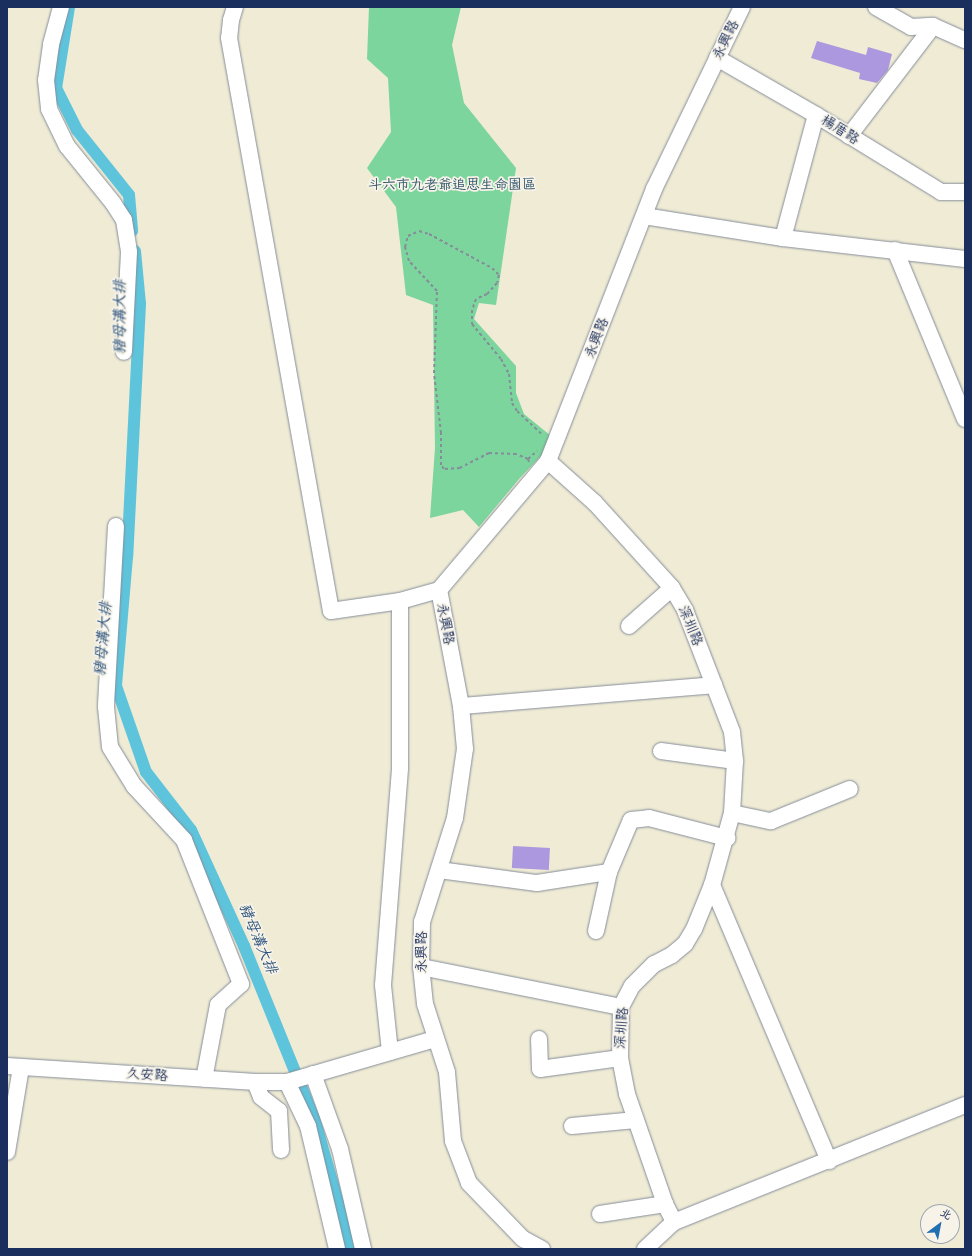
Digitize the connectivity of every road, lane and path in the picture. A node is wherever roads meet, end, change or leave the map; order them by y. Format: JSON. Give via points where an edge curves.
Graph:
{"nodes":[{"id":1,"x":61,"y":7,"type":"edge"},
{"id":2,"x":235,"y":7,"type":"edge"},
{"id":3,"x":742,"y":7,"type":"edge"},
{"id":4,"x":876,"y":7,"type":"edge"},
{"id":5,"x":933,"y":26,"type":"junction"},
{"id":6,"x":965,"y":40,"type":"edge"},
{"id":7,"x":717,"y":58,"type":"junction"},
{"id":8,"x":816,"y":114,"type":"junction"},
{"id":9,"x":849,"y":136,"type":"junction"},
{"id":10,"x":965,"y":192,"type":"edge"},
{"id":11,"x":644,"y":216,"type":"junction"},
{"id":12,"x":783,"y":238,"type":"junction"},
{"id":13,"x":895,"y":250,"type":"junction"},
{"id":14,"x":965,"y":259,"type":"edge"},
{"id":15,"x":124,"y":352,"type":"dead end"},
{"id":16,"x":965,"y":419,"type":"edge"},
{"id":17,"x":551,"y":454,"type":"junction"},
{"id":18,"x":536,"y":474,"type":"junction"},
{"id":19,"x":116,"y":526,"type":"dead end"},
{"id":20,"x":672,"y":588,"type":"junction"},
{"id":21,"x":439,"y":590,"type":"junction"},
{"id":22,"x":400,"y":601,"type":"junction"},
{"id":23,"x":629,"y":626,"type":"dead end"},
{"id":24,"x":714,"y":684,"type":"junction"},
{"id":25,"x":461,"y":706,"type":"junction"},
{"id":26,"x":661,"y":751,"type":"dead end"},
{"id":27,"x":735,"y":762,"type":"junction"},
{"id":28,"x":850,"y":789,"type":"dead end"},
{"id":29,"x":732,"y":813,"type":"junction"},
{"id":30,"x":727,"y":838,"type":"junction"},
{"id":31,"x":439,"y":870,"type":"junction"},
{"id":32,"x":609,"y":872,"type":"junction"},
{"id":33,"x":712,"y":885,"type":"junction"},
{"id":34,"x":596,"y":931,"type":"dead end"},
{"id":35,"x":421,"y":967,"type":"junction"},
{"id":36,"x":621,"y":1007,"type":"junction"},
{"id":37,"x":539,"y":1039,"type":"dead end"},
{"id":38,"x":435,"y":1040,"type":"junction"},
{"id":39,"x":390,"y":1052,"type":"junction"},
{"id":40,"x":620,"y":1058,"type":"junction"},
{"id":41,"x":14,"y":1067,"type":"edge"},
{"id":42,"x":313,"y":1074,"type":"junction"},
{"id":43,"x":204,"y":1079,"type":"junction"},
{"id":44,"x":255,"y":1082,"type":"junction"},
{"id":45,"x":286,"y":1082,"type":"junction"},
{"id":46,"x":965,"y":1105,"type":"edge"},
{"id":47,"x":636,"y":1120,"type":"junction"},
{"id":48,"x":572,"y":1126,"type":"dead end"},
{"id":49,"x":281,"y":1150,"type":"dead end"},
{"id":50,"x":7,"y":1152,"type":"edge"},
{"id":51,"x":829,"y":1161,"type":"junction"},
{"id":52,"x":665,"y":1204,"type":"junction"},
{"id":53,"x":600,"y":1214,"type":"dead end"},
{"id":54,"x":674,"y":1222,"type":"junction"},
{"id":55,"x":337,"y":1249,"type":"edge"},
{"id":56,"x":363,"y":1249,"type":"edge"},
{"id":57,"x":542,"y":1249,"type":"edge"},
{"id":58,"x":644,"y":1249,"type":"edge"}],
"edges":[{"from":1,"to":15,"type":"street","via":[[51,45],[46,80],[49,109],[67,146],[124,220],[129,252]]},
{"from":2,"to":22,"type":"street","via":[[229,38],[331,611]]},
{"from":3,"to":7,"type":"street","name":"永興路"},
{"from":4,"to":5,"type":"street","via":[[911,27]]},
{"from":5,"to":6,"type":"street"},
{"from":5,"to":9,"type":"street"},
{"from":7,"to":8,"type":"street","name":"楊厝路"},
{"from":7,"to":11,"type":"street","name":"永興路","via":[[654,189]]},
{"from":8,"to":9,"type":"street","name":"楊厝路"},
{"from":8,"to":12,"type":"street"},
{"from":9,"to":10,"type":"street","name":"楊厝路","via":[[941,192]]},
{"from":11,"to":12,"type":"street"},
{"from":11,"to":17,"type":"street","name":"永興路"},
{"from":12,"to":13,"type":"street"},
{"from":13,"to":14,"type":"street"},
{"from":13,"to":16,"type":"street"},
{"from":17,"to":18,"type":"street","name":"永興路"},
{"from":17,"to":18,"type":"path","via":[[538,430],[512,403],[509,374],[501,359],[472,324],[472,310],[476,299],[486,294],[497,283],[499,275],[492,268],[429,234],[419,230],[408,236],[405,247],[409,261],[437,291],[434,373],[441,433],[441,465],[444,469],[460,468],[489,452],[516,454],[528,459]]},
{"from":17,"to":20,"type":"street","name":"深圳路"},
{"from":18,"to":21,"type":"street","name":"永興路"},
{"from":19,"to":43,"type":"street","via":[[106,707],[110,747],[134,786],[184,840],[241,984],[218,1005]]},
{"from":20,"to":23,"type":"street"},
{"from":20,"to":24,"type":"street","name":"深圳路","via":[[685,610]]},
{"from":21,"to":22,"type":"street"},
{"from":21,"to":25,"type":"street","name":"永興路"},
{"from":22,"to":39,"type":"street","via":[[400,768],[382,985]]},
{"from":24,"to":25,"type":"street"},
{"from":24,"to":27,"type":"street","name":"深圳路","via":[[732,732]]},
{"from":25,"to":31,"type":"street","name":"永興路","via":[[465,749],[462,772],[455,818]]},
{"from":26,"to":27,"type":"street"},
{"from":27,"to":29,"type":"street","name":"深圳路"},
{"from":28,"to":29,"type":"street","via":[[771,821]]},
{"from":29,"to":30,"type":"street","name":"深圳路"},
{"from":30,"to":32,"type":"street","via":[[649,818],[631,820]]},
{"from":30,"to":33,"type":"street","name":"深圳路"},
{"from":31,"to":32,"type":"street","via":[[537,883]]},
{"from":31,"to":35,"type":"street","name":"永興路","via":[[422,922]]},
{"from":32,"to":34,"type":"street"},
{"from":33,"to":36,"type":"street","name":"深圳路","via":[[685,944],[672,955],[654,964],[632,986]]},
{"from":33,"to":51,"type":"street"},
{"from":35,"to":36,"type":"street"},
{"from":35,"to":38,"type":"street","name":"永興路","via":[[425,1004]]},
{"from":36,"to":40,"type":"street","name":"深圳路"},
{"from":37,"to":40,"type":"street","via":[[540,1070]]},
{"from":38,"to":39,"type":"street","name":"久安路"},
{"from":38,"to":57,"type":"street","name":"永興路","via":[[447,1072],[453,1141],[469,1183],[523,1239]]},
{"from":39,"to":42,"type":"street","name":"久安路"},
{"from":40,"to":47,"type":"street","name":"深圳路","via":[[627,1094]]},
{"from":41,"to":43,"type":"street","name":"久安路"},
{"from":41,"to":50,"type":"street"},
{"from":42,"to":45,"type":"street","name":"久安路"},
{"from":42,"to":56,"type":"street","via":[[340,1149]]},
{"from":43,"to":44,"type":"street","name":"久安路"},
{"from":44,"to":45,"type":"street","name":"久安路"},
{"from":44,"to":49,"type":"street","via":[[261,1097],[279,1111]]},
{"from":45,"to":55,"type":"street","via":[[308,1126]]},
{"from":46,"to":51,"type":"street"},
{"from":47,"to":48,"type":"street"},
{"from":47,"to":52,"type":"street","name":"深圳路"},
{"from":51,"to":54,"type":"street"},
{"from":52,"to":53,"type":"street"},
{"from":52,"to":54,"type":"street","name":"深圳路"},
{"from":54,"to":58,"type":"street"}]}
